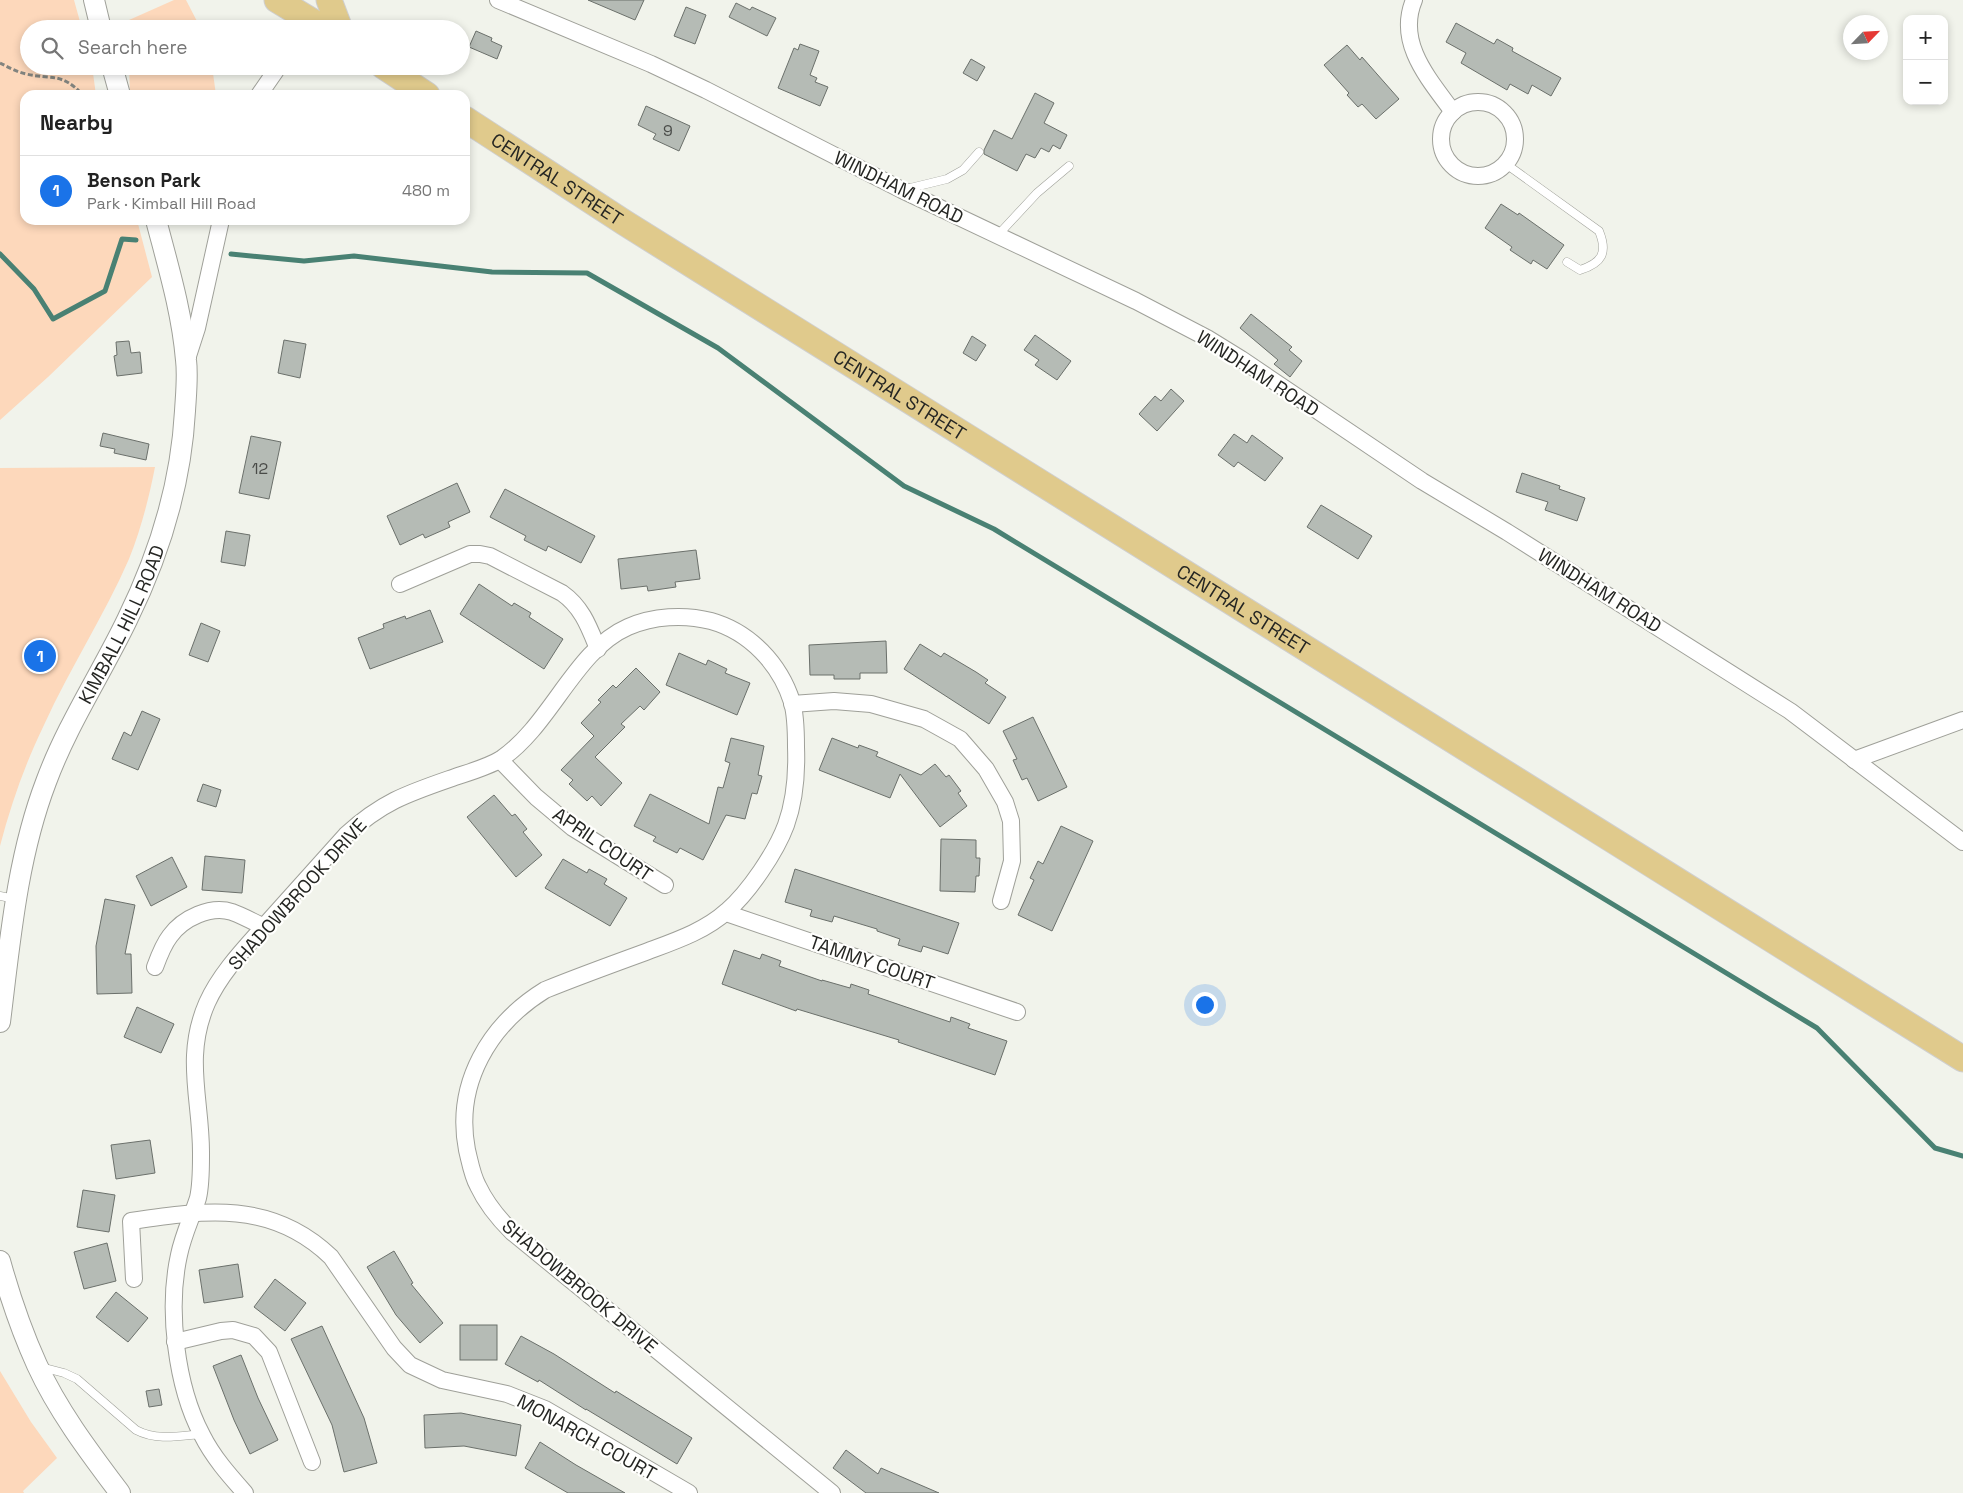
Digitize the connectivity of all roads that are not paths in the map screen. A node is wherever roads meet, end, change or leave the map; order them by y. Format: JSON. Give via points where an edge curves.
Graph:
{"nodes":[{"id":1,"x":94,"y":0,"type":"edge"},
{"id":2,"x":277,"y":0,"type":"edge"},
{"id":3,"x":329,"y":0,"type":"edge"},
{"id":4,"x":498,"y":0,"type":"edge"},
{"id":5,"x":1414,"y":0,"type":"edge"},
{"id":6,"x":98,"y":20,"type":"edge"},
{"id":7,"x":310,"y":20,"type":"edge"},
{"id":8,"x":337,"y":20,"type":"edge"},
{"id":9,"x":114,"y":75,"type":"edge"},
{"id":10,"x":273,"y":75,"type":"edge"},
{"id":11,"x":397,"y":75,"type":"edge"},
{"id":12,"x":119,"y":90,"type":"edge"},
{"id":13,"x":263,"y":90,"type":"edge"},
{"id":14,"x":419,"y":90,"type":"edge"},
{"id":15,"x":1453,"y":112,"type":"junction"},
{"id":16,"x":470,"y":122,"type":"edge"},
{"id":17,"x":979,"y":152,"type":"dead end"},
{"id":18,"x":1506,"y":164,"type":"junction"},
{"id":19,"x":1069,"y":166,"type":"dead end"},
{"id":20,"x":902,"y":190,"type":"junction"},
{"id":21,"x":157,"y":225,"type":"edge"},
{"id":22,"x":220,"y":225,"type":"edge"},
{"id":23,"x":998,"y":235,"type":"junction"},
{"id":24,"x":1567,"y":262,"type":"dead end"},
{"id":25,"x":186,"y":361,"type":"junction"},
{"id":26,"x":400,"y":584,"type":"dead end"},
{"id":27,"x":598,"y":649,"type":"junction"},
{"id":28,"x":792,"y":704,"type":"junction"},
{"id":29,"x":1963,"y":720,"type":"edge"},
{"id":30,"x":500,"y":760,"type":"junction"},
{"id":31,"x":1854,"y":760,"type":"junction"},
{"id":32,"x":1963,"y":842,"type":"edge"},
{"id":33,"x":665,"y":885,"type":"dead end"},
{"id":34,"x":8,"y":897,"type":"edge"},
{"id":35,"x":1002,"y":901,"type":"dead end"},
{"id":36,"x":726,"y":913,"type":"junction"},
{"id":37,"x":264,"y":927,"type":"junction"},
{"id":38,"x":155,"y":967,"type":"dead end"},
{"id":39,"x":1017,"y":1012,"type":"dead end"},
{"id":40,"x":0,"y":1022,"type":"edge"},
{"id":41,"x":1963,"y":1059,"type":"edge"},
{"id":42,"x":192,"y":1212,"type":"junction"},
{"id":43,"x":0,"y":1262,"type":"edge"},
{"id":44,"x":134,"y":1279,"type":"dead end"},
{"id":45,"x":175,"y":1342,"type":"junction"},
{"id":46,"x":38,"y":1367,"type":"junction"},
{"id":47,"x":201,"y":1434,"type":"junction"},
{"id":48,"x":312,"y":1462,"type":"dead end"},
{"id":49,"x":120,"y":1493,"type":"edge"},
{"id":50,"x":244,"y":1493,"type":"edge"},
{"id":51,"x":689,"y":1493,"type":"edge"},
{"id":52,"x":832,"y":1493,"type":"edge"}],
"edges":[{"from":1,"to":6,"type":"street"},
{"from":2,"to":7,"type":"main road"},
{"from":3,"to":8,"type":"main road"},
{"from":4,"to":20,"type":"street","name":"WINDHAM ROAD","via":[[698,86]]},
{"from":5,"to":15,"type":"street","via":[[1408,20],[1412,48]]},
{"from":9,"to":12,"type":"street"},
{"from":10,"to":13,"type":"street"},
{"from":11,"to":14,"type":"main road"},
{"from":15,"to":18,"type":"street","via":[[1466,104],[1481,102],[1502,111],[1512,123],[1516,137]]},
{"from":15,"to":18,"type":"street","via":[[1441,136],[1443,150],[1454,167],[1466,174],[1480,176],[1493,173]]},
{"from":16,"to":41,"type":"main road","name":"CENTRAL STREET"},
{"from":17,"to":20,"type":"lane","via":[[963,170],[947,180]]},
{"from":18,"to":24,"type":"lane","via":[[1598,231],[1604,244],[1602,255],[1593,266],[1580,270]]},
{"from":19,"to":23,"type":"lane","via":[[1031,199]]},
{"from":20,"to":23,"type":"street","name":"WINDHAM ROAD"},
{"from":21,"to":25,"type":"street","name":"KIMBALL HILL ROAD","via":[[180,316]]},
{"from":22,"to":25,"type":"street","via":[[197,328]]},
{"from":23,"to":31,"type":"street","name":"WINDHAM ROAD","via":[[1207,338],[1356,438],[1790,711]]},
{"from":25,"to":34,"type":"street","name":"KIMBALL HILL ROAD","via":[[184,434],[179,473],[158,549],[126,622],[61,745]]},
{"from":26,"to":27,"type":"street","via":[[470,554],[490,556],[574,601],[588,623]]},
{"from":27,"to":28,"type":"street","name":"SHADOWBROOK DRIVE","via":[[625,628],[654,619],[686,617],[717,623],[730,628],[760,650],[782,679]]},
{"from":27,"to":30,"type":"street","name":"SHADOWBROOK DRIVE","via":[[532,731]]},
{"from":28,"to":35,"type":"street","via":[[834,701],[871,704],[924,719],[960,739],[986,769],[1005,802],[1011,821],[1012,861]]},
{"from":28,"to":36,"type":"street","name":"SHADOWBROOK DRIVE","via":[[796,731],[796,777],[785,827],[772,854],[743,896]]},
{"from":29,"to":31,"type":"street"},
{"from":30,"to":33,"type":"street","name":"APRIL COURT","via":[[536,797],[573,828]]},
{"from":30,"to":37,"type":"street","name":"SHADOWBROOK DRIVE","via":[[404,795],[366,817]]},
{"from":31,"to":32,"type":"street","name":"WINDHAM ROAD"},
{"from":34,"to":40,"type":"street","name":"KIMBALL HILL ROAD"},
{"from":36,"to":39,"type":"street","name":"TAMMY COURT"},
{"from":36,"to":52,"type":"street","name":"SHADOWBROOK DRIVE","via":[[680,939],[545,990],[519,1008],[496,1032],[479,1062],[465,1102],[466,1141],[476,1184],[498,1218],[512,1232]]},
{"from":37,"to":38,"type":"street","via":[[232,912],[220,909],[206,911],[172,933]]},
{"from":37,"to":42,"type":"street","name":"SHADOWBROOK DRIVE","via":[[216,986],[200,1025],[194,1073],[201,1155],[198,1196]]},
{"from":42,"to":44,"type":"street","name":"MONARCH COURT","via":[[131,1220]]},
{"from":42,"to":45,"type":"street","name":"SHADOWBROOK DRIVE","via":[[183,1236],[175,1276]]},
{"from":42,"to":51,"type":"street","name":"MONARCH COURT","via":[[255,1215],[305,1236],[331,1257],[394,1348],[410,1365],[442,1380],[507,1394],[538,1406]]},
{"from":43,"to":46,"type":"street","via":[[9,1295]]},
{"from":45,"to":47,"type":"street","name":"SHADOWBROOK DRIVE","via":[[186,1394]]},
{"from":45,"to":48,"type":"street","via":[[221,1331],[239,1331],[254,1336],[269,1352]]},
{"from":46,"to":47,"type":"lane","via":[[77,1379],[146,1435]]},
{"from":46,"to":49,"type":"street","via":[[76,1432]]},
{"from":47,"to":50,"type":"street","name":"SHADOWBROOK DRIVE","via":[[211,1452]]}]}
